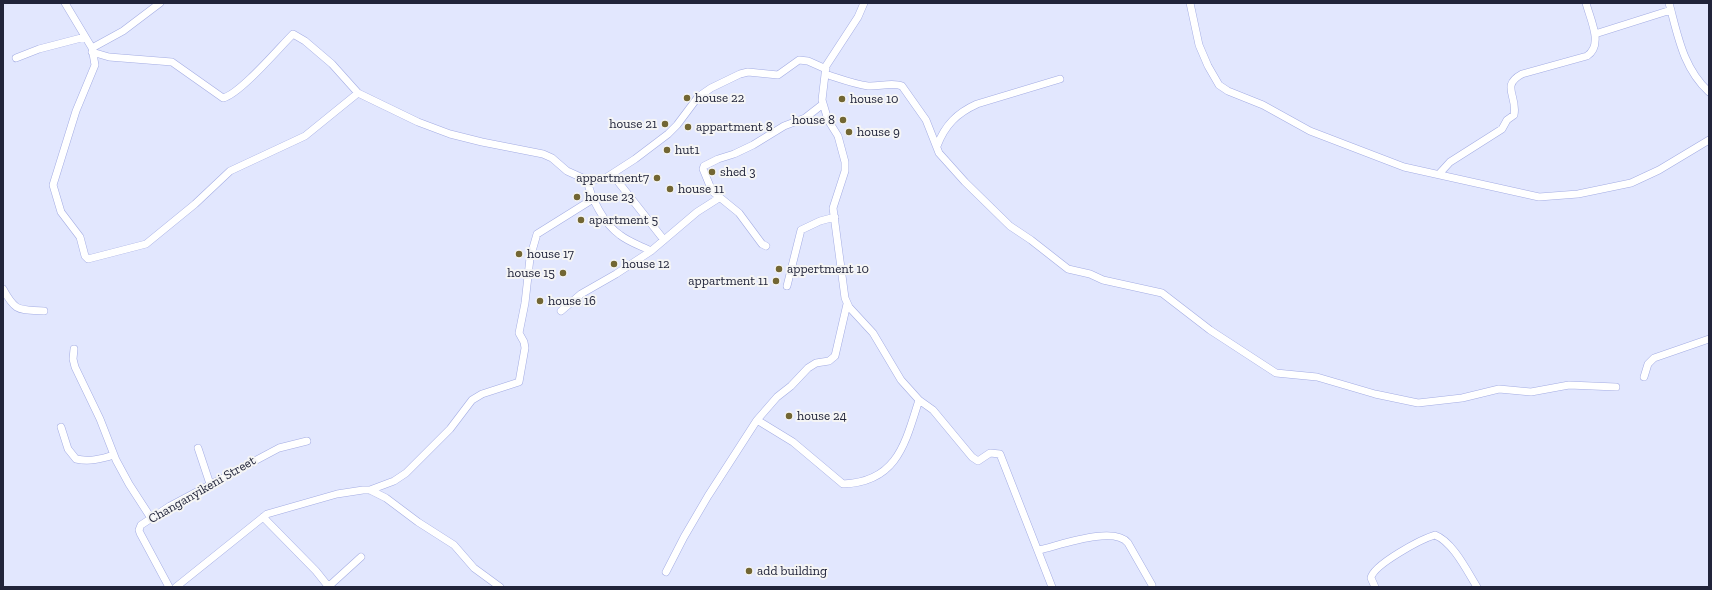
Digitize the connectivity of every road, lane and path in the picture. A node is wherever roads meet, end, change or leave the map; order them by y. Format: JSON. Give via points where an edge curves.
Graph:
{"nodes":[{"id":1,"x":65,"y":3,"type":"edge"},
{"id":2,"x":160,"y":3,"type":"edge"},
{"id":3,"x":864,"y":3,"type":"edge"},
{"id":4,"x":1190,"y":3,"type":"edge"},
{"id":5,"x":1586,"y":3,"type":"edge"},
{"id":6,"x":1670,"y":6,"type":"edge"},
{"id":7,"x":1595,"y":34,"type":"junction"},
{"id":8,"x":85,"y":37,"type":"junction"},
{"id":9,"x":92,"y":50,"type":"junction"},
{"id":10,"x":16,"y":58,"type":"dead end"},
{"id":11,"x":825,"y":71,"type":"junction"},
{"id":12,"x":1060,"y":79,"type":"dead end"},
{"id":13,"x":1709,"y":92,"type":"edge"},
{"id":14,"x":358,"y":93,"type":"junction"},
{"id":15,"x":823,"y":104,"type":"junction"},
{"id":16,"x":1709,"y":140,"type":"edge"},
{"id":17,"x":937,"y":146,"type":"junction"},
{"id":18,"x":612,"y":174,"type":"junction"},
{"id":19,"x":1439,"y":174,"type":"junction"},
{"id":20,"x":587,"y":180,"type":"junction"},
{"id":21,"x":719,"y":198,"type":"junction"},
{"id":22,"x":593,"y":199,"type":"junction"},
{"id":23,"x":835,"y":217,"type":"junction"},
{"id":24,"x":664,"y":240,"type":"junction"},
{"id":25,"x":766,"y":246,"type":"dead end"},
{"id":26,"x":650,"y":251,"type":"junction"},
{"id":27,"x":787,"y":286,"type":"dead end"},
{"id":28,"x":3,"y":289,"type":"edge"},
{"id":29,"x":846,"y":304,"type":"junction"},
{"id":30,"x":44,"y":310,"type":"dead end"},
{"id":31,"x":561,"y":311,"type":"dead end"},
{"id":32,"x":1709,"y":339,"type":"edge"},
{"id":33,"x":74,"y":349,"type":"dead end"},
{"id":34,"x":1644,"y":376,"type":"dead end"},
{"id":35,"x":1616,"y":387,"type":"dead end"},
{"id":36,"x":919,"y":400,"type":"junction"},
{"id":37,"x":757,"y":420,"type":"junction"},
{"id":38,"x":61,"y":427,"type":"dead end"},
{"id":39,"x":307,"y":441,"type":"dead end"},
{"id":40,"x":198,"y":448,"type":"dead end"},
{"id":41,"x":114,"y":455,"type":"junction"},
{"id":42,"x":210,"y":484,"type":"junction"},
{"id":43,"x":370,"y":490,"type":"junction"},
{"id":44,"x":263,"y":517,"type":"junction"},
{"id":45,"x":151,"y":518,"type":"junction"},
{"id":46,"x":1039,"y":550,"type":"junction"},
{"id":47,"x":361,"y":557,"type":"dead end"},
{"id":48,"x":666,"y":572,"type":"dead end"},
{"id":49,"x":1152,"y":585,"type":"dead end"},
{"id":50,"x":169,"y":587,"type":"edge"},
{"id":51,"x":176,"y":587,"type":"edge"},
{"id":52,"x":328,"y":587,"type":"edge"},
{"id":53,"x":500,"y":587,"type":"edge"},
{"id":54,"x":1052,"y":587,"type":"edge"},
{"id":55,"x":1375,"y":587,"type":"edge"},
{"id":56,"x":1477,"y":587,"type":"edge"}],
"edges":[{"from":1,"to":8,"type":"street"},
{"from":2,"to":9,"type":"street"},
{"from":3,"to":11,"type":"street"},
{"from":4,"to":19,"type":"street","via":[[1199,45],[1208,66],[1216,81],[1228,91],[1263,105],[1330,140],[1404,167]]},
{"from":5,"to":7,"type":"street"},
{"from":6,"to":7,"type":"street"},
{"from":6,"to":13,"type":"street","via":[[1689,67],[1696,79]]},
{"from":7,"to":19,"type":"street","via":[[1595,48],[1587,56],[1522,74],[1512,80],[1510,88],[1514,115],[1507,120],[1502,129],[1450,162]]},
{"from":8,"to":9,"type":"street"},
{"from":8,"to":10,"type":"street"},
{"from":9,"to":14,"type":"street","via":[[109,57],[172,62],[223,98],[242,85],[293,34],[332,64]]},
{"from":9,"to":14,"type":"street","via":[[95,61],[93,72],[76,111],[53,185],[61,212],[80,237],[88,259],[146,244],[230,171],[306,136]]},
{"from":11,"to":15,"type":"street"},
{"from":11,"to":17,"type":"street","via":[[865,86],[902,86],[926,120]]},
{"from":11,"to":18,"type":"street","via":[[808,61],[798,60],[778,75],[748,72],[711,88],[698,97],[677,126]]},
{"from":12,"to":17,"type":"street","via":[[965,110],[946,127]]},
{"from":14,"to":20,"type":"street","via":[[418,122],[450,134],[543,154],[567,171]]},
{"from":15,"to":21,"type":"street","via":[[805,118],[784,126],[753,145],[704,166],[712,191]]},
{"from":15,"to":23,"type":"street","via":[[828,120],[838,136],[845,162],[845,171],[833,208]]},
{"from":16,"to":19,"type":"street","via":[[1659,170],[1631,183],[1578,194],[1539,196]]},
{"from":17,"to":35,"type":"street","via":[[939,153],[954,171],[1001,219],[1068,269],[1162,293],[1210,330],[1276,373],[1316,377],[1418,403],[1462,398],[1500,389],[1531,392],[1569,386]]},
{"from":18,"to":20,"type":"street","via":[[604,179]]},
{"from":18,"to":24,"type":"street"},
{"from":20,"to":22,"type":"street"},
{"from":21,"to":24,"type":"street","via":[[697,212]]},
{"from":21,"to":25,"type":"street","via":[[739,213]]},
{"from":22,"to":26,"type":"street","via":[[620,235]]},
{"from":22,"to":43,"type":"street","via":[[537,234],[529,263],[519,333],[525,348],[519,382],[482,394],[472,400],[450,429],[406,472],[394,481]]},
{"from":23,"to":27,"type":"street","via":[[801,230]]},
{"from":23,"to":29,"type":"street"},
{"from":24,"to":26,"type":"street"},
{"from":26,"to":31,"type":"street","via":[[581,294]]},
{"from":28,"to":30,"type":"street","via":[[12,305],[18,308]]},
{"from":29,"to":36,"type":"street","via":[[866,324],[891,365]]},
{"from":29,"to":37,"type":"street","via":[[835,356],[829,361],[816,363],[808,368],[776,397]]},
{"from":32,"to":34,"type":"street","via":[[1654,358],[1648,364]]},
{"from":33,"to":41,"type":"street","via":[[75,368]]},
{"from":36,"to":37,"type":"street","via":[[908,435],[892,465],[871,480],[859,483],[843,484],[793,442]]},
{"from":36,"to":46,"type":"street","via":[[933,410],[972,457],[978,460],[990,454],[1000,454],[1027,526]]},
{"from":37,"to":48,"type":"street","via":[[688,530]]},
{"from":38,"to":41,"type":"street","via":[[68,449],[76,460],[100,459]]},
{"from":39,"to":42,"type":"street","name":"Changanyikeni Street","via":[[278,448]]},
{"from":40,"to":42,"type":"street"},
{"from":41,"to":45,"type":"street"},
{"from":42,"to":45,"type":"street","name":"Changanyikeni Street"},
{"from":43,"to":44,"type":"street","via":[[337,494],[277,510]]},
{"from":43,"to":53,"type":"street","via":[[386,498],[454,545],[474,568]]},
{"from":44,"to":51,"type":"street"},
{"from":44,"to":52,"type":"street","via":[[316,571]]},
{"from":45,"to":50,"type":"street","name":"Changanyikeni Street","via":[[139,528],[140,533]]},
{"from":46,"to":49,"type":"street","via":[[1115,535],[1124,538],[1128,543]]},
{"from":46,"to":54,"type":"street"},
{"from":47,"to":52,"type":"street"},
{"from":55,"to":56,"type":"street","via":[[1371,578],[1376,568],[1416,543],[1435,535],[1440,537],[1463,562]]}]}
